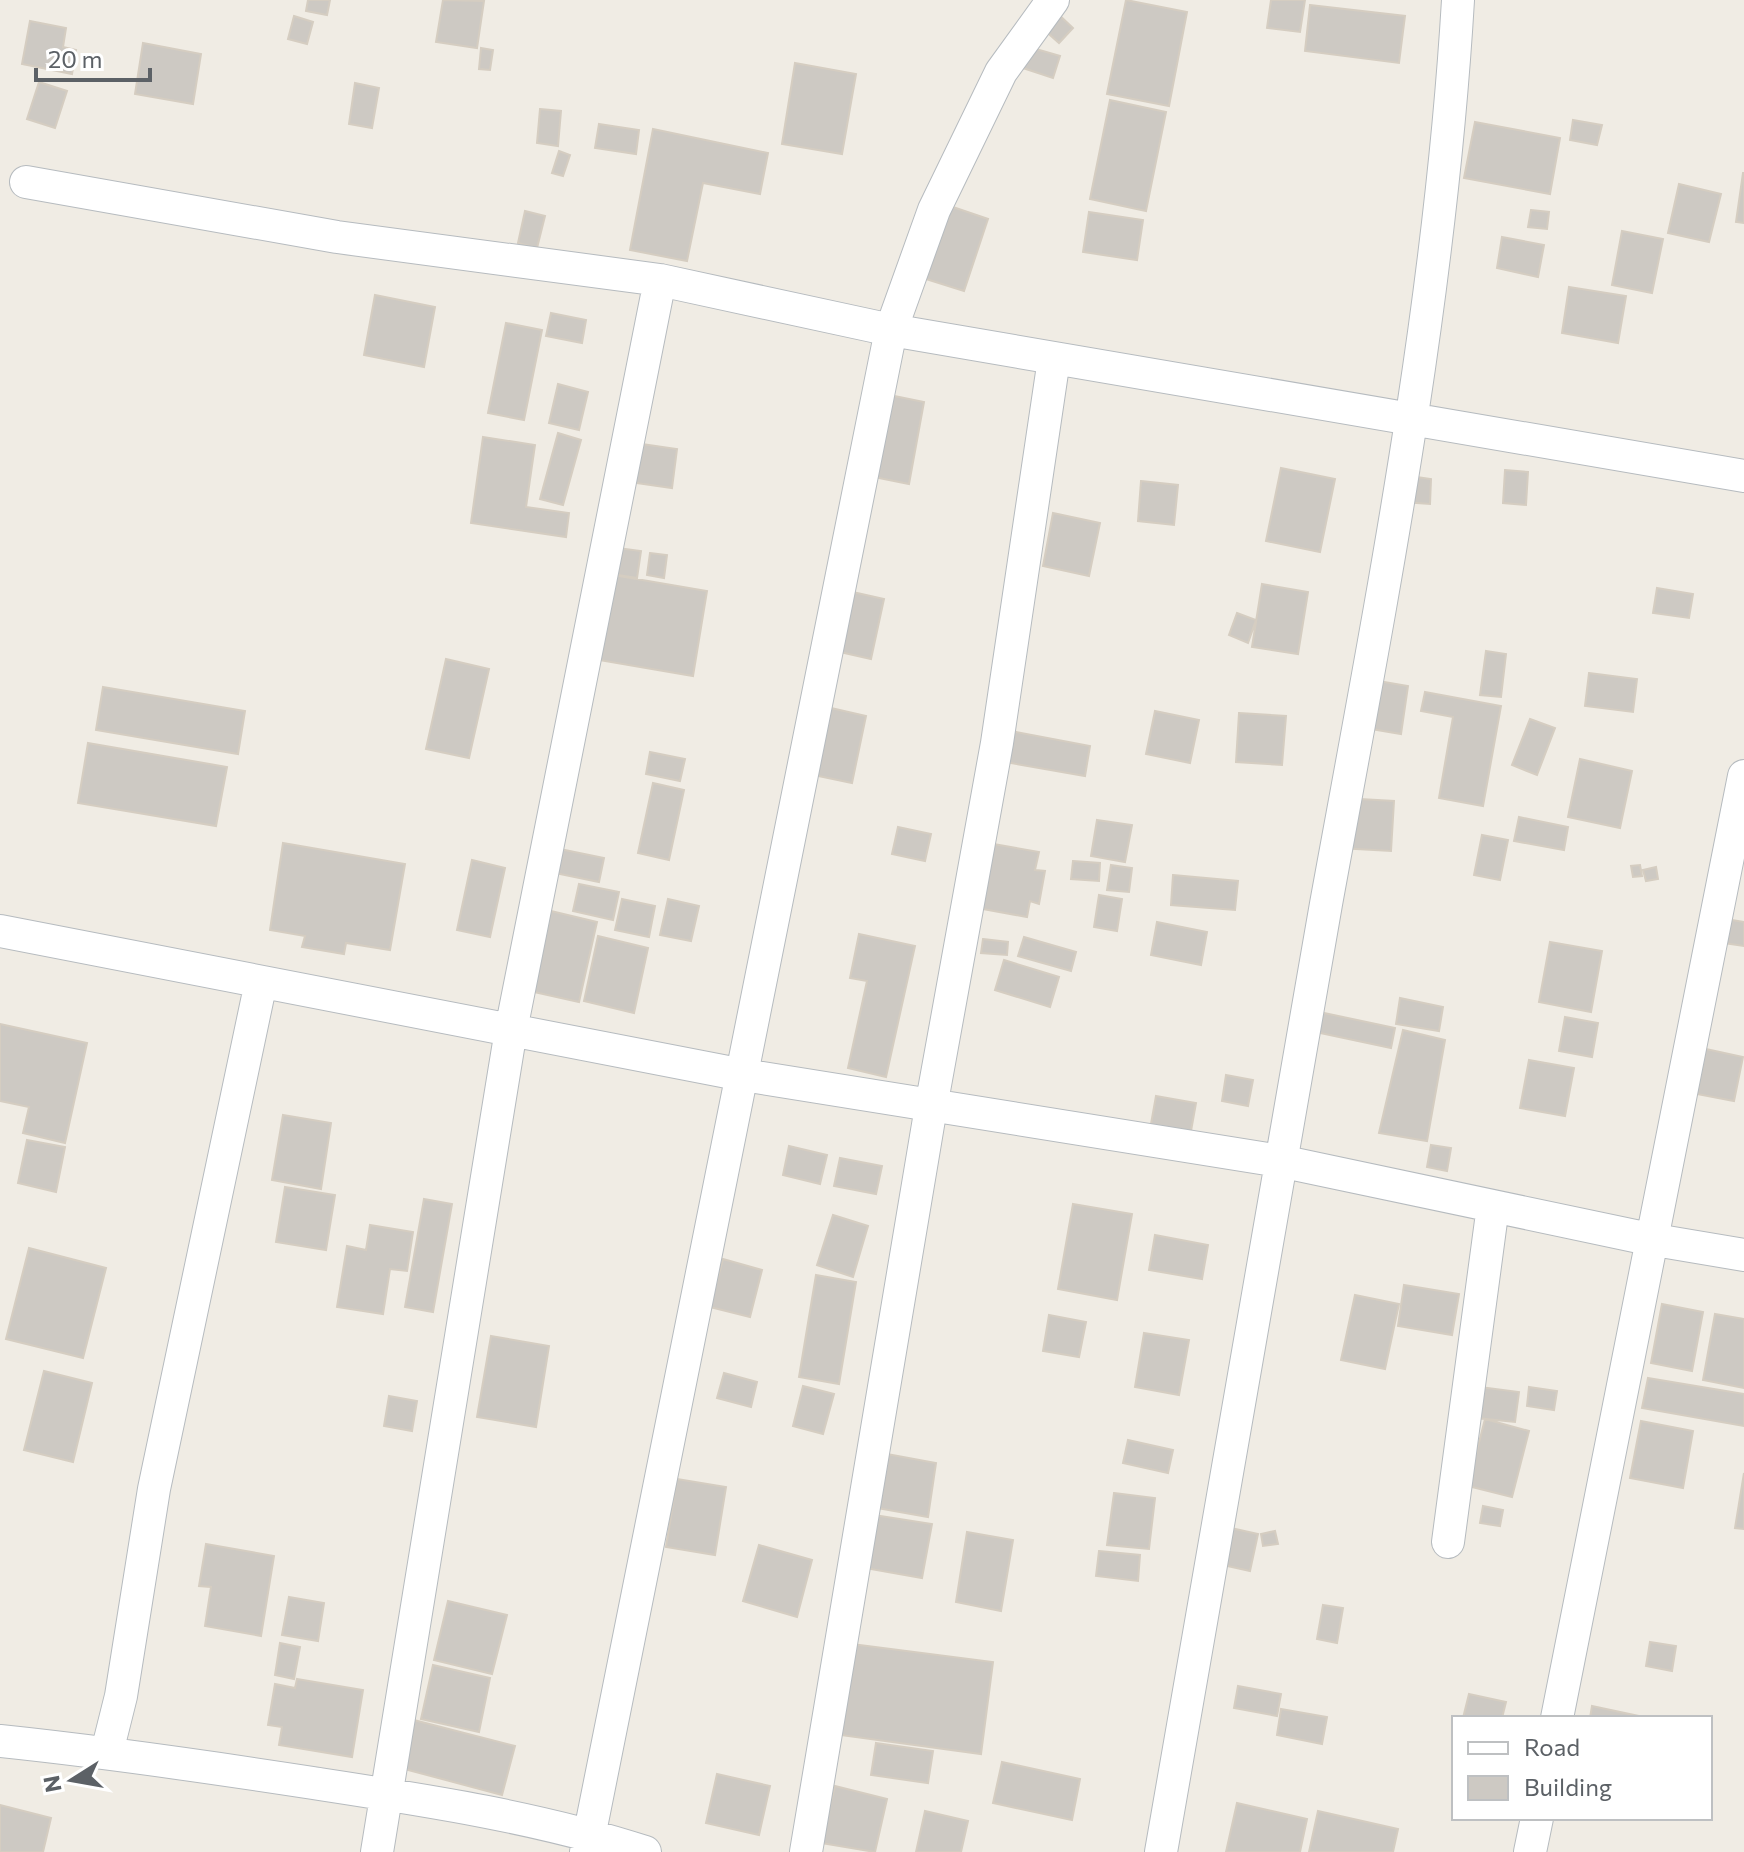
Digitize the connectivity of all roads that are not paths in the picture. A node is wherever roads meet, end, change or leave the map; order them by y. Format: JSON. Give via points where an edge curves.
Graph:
{"nodes":[{"id":1,"x":1053,"y":0,"type":"edge"},
{"id":2,"x":1458,"y":0,"type":"edge"},
{"id":3,"x":26,"y":182,"type":"dead end"},
{"id":4,"x":660,"y":280,"type":"junction"},
{"id":5,"x":891,"y":330,"type":"junction"},
{"id":6,"x":1054,"y":359,"type":"junction"},
{"id":7,"x":1415,"y":418,"type":"junction"},
{"id":8,"x":1744,"y":476,"type":"edge"},
{"id":9,"x":1744,"y":776,"type":"edge"},
{"id":10,"x":1733,"y":871,"type":"edge"},
{"id":11,"x":0,"y":931,"type":"edge"},
{"id":12,"x":261,"y":982,"type":"junction"},
{"id":13,"x":511,"y":1030,"type":"junction"},
{"id":14,"x":743,"y":1075,"type":"junction"},
{"id":15,"x":931,"y":1107,"type":"junction"},
{"id":16,"x":1280,"y":1161,"type":"junction"},
{"id":17,"x":1493,"y":1206,"type":"junction"},
{"id":18,"x":1649,"y":1239,"type":"junction"},
{"id":19,"x":1744,"y":1255,"type":"edge"},
{"id":20,"x":1448,"y":1542,"type":"dead end"},
{"id":21,"x":1557,"y":1716,"type":"edge"},
{"id":22,"x":0,"y":1741,"type":"edge"},
{"id":23,"x":107,"y":1752,"type":"junction"},
{"id":24,"x":387,"y":1794,"type":"junction"},
{"id":25,"x":1537,"y":1820,"type":"edge"},
{"id":26,"x":588,"y":1843,"type":"edge"},
{"id":27,"x":377,"y":1852,"type":"edge"},
{"id":28,"x":645,"y":1852,"type":"edge"},
{"id":29,"x":806,"y":1852,"type":"edge"},
{"id":30,"x":1161,"y":1852,"type":"edge"},
{"id":31,"x":1530,"y":1852,"type":"edge"}],
"edges":[{"from":1,"to":5,"type":"street","via":[[994,85],[934,210]]},
{"from":2,"to":7,"type":"street","via":[[1438,249]]},
{"from":3,"to":4,"type":"street","via":[[337,237]]},
{"from":4,"to":5,"type":"street"},
{"from":4,"to":13,"type":"street"},
{"from":5,"to":6,"type":"street"},
{"from":5,"to":14,"type":"street"},
{"from":6,"to":7,"type":"street"},
{"from":6,"to":15,"type":"street","via":[[997,743]]},
{"from":7,"to":8,"type":"street"},
{"from":7,"to":16,"type":"street"},
{"from":9,"to":10,"type":"street"},
{"from":10,"to":18,"type":"street"},
{"from":11,"to":12,"type":"street"},
{"from":12,"to":13,"type":"street"},
{"from":12,"to":23,"type":"street","via":[[154,1489]]},
{"from":13,"to":14,"type":"street"},
{"from":13,"to":24,"type":"street"},
{"from":14,"to":15,"type":"street"},
{"from":14,"to":26,"type":"street"},
{"from":15,"to":16,"type":"street"},
{"from":15,"to":29,"type":"street"},
{"from":16,"to":17,"type":"street"},
{"from":16,"to":30,"type":"street"},
{"from":17,"to":18,"type":"street"},
{"from":17,"to":20,"type":"street"},
{"from":18,"to":19,"type":"street"},
{"from":18,"to":21,"type":"street"},
{"from":22,"to":23,"type":"street"},
{"from":23,"to":24,"type":"street"},
{"from":24,"to":26,"type":"street"},
{"from":24,"to":27,"type":"street"},
{"from":25,"to":31,"type":"street"},
{"from":26,"to":28,"type":"street"}]}
